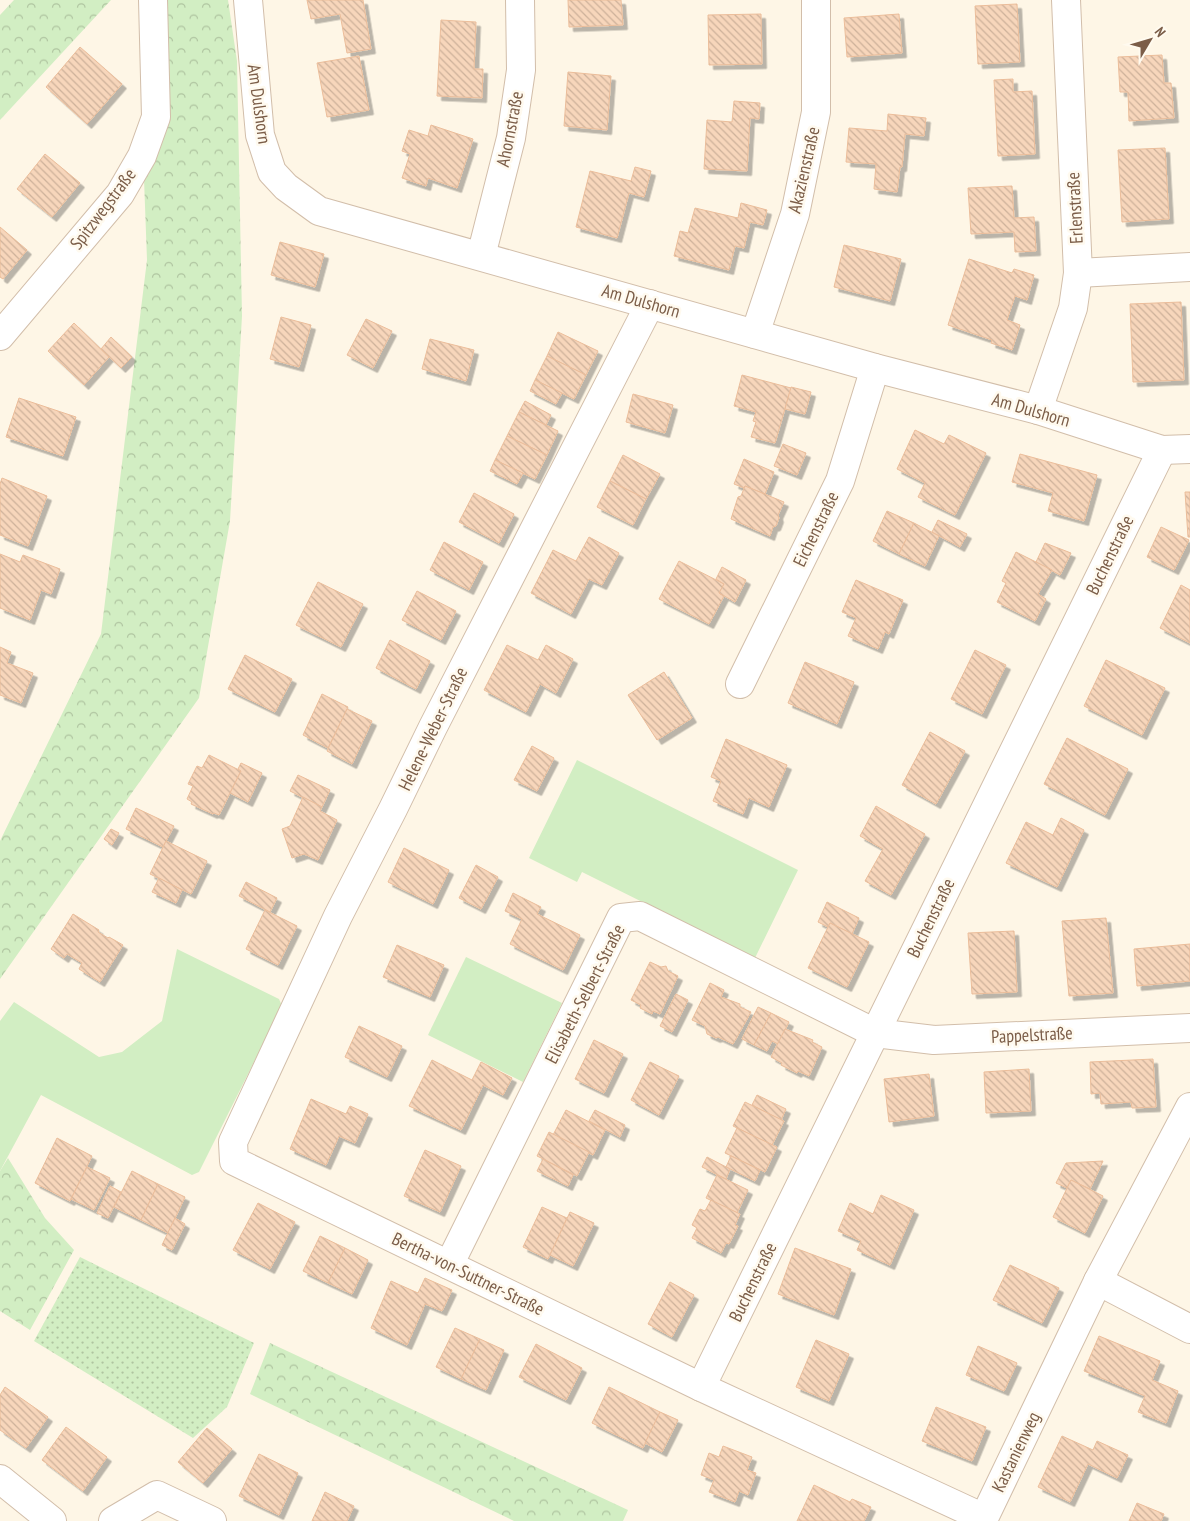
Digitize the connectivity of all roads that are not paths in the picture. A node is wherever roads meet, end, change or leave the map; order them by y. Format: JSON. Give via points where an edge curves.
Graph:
{"nodes":[{"id":1,"x":153,"y":0,"type":"edge"},
{"id":2,"x":248,"y":0,"type":"edge"},
{"id":3,"x":520,"y":0,"type":"edge"},
{"id":4,"x":816,"y":0,"type":"edge"},
{"id":5,"x":1066,"y":0,"type":"edge"},
{"id":6,"x":1072,"y":0,"type":"edge"},
{"id":7,"x":481,"y":256,"type":"junction"},
{"id":8,"x":1190,"y":267,"type":"edge"},
{"id":9,"x":1078,"y":273,"type":"junction"},
{"id":10,"x":650,"y":304,"type":"junction"},
{"id":11,"x":755,"y":334,"type":"junction"},
{"id":12,"x":0,"y":336,"type":"edge"},
{"id":13,"x":875,"y":368,"type":"junction"},
{"id":14,"x":1038,"y":410,"type":"junction"},
{"id":15,"x":1190,"y":449,"type":"edge"},
{"id":16,"x":1162,"y":450,"type":"junction"},
{"id":17,"x":740,"y":684,"type":"dead end"},
{"id":18,"x":1190,"y":1028,"type":"edge"},
{"id":19,"x":875,"y":1033,"type":"junction"},
{"id":20,"x":1190,"y":1108,"type":"edge"},
{"id":21,"x":234,"y":1161,"type":"joint"},
{"id":22,"x":449,"y":1264,"type":"junction"},
{"id":23,"x":1098,"y":1281,"type":"junction"},
{"id":24,"x":1190,"y":1329,"type":"edge"},
{"id":25,"x":701,"y":1387,"type":"junction"},
{"id":26,"x":0,"y":1479,"type":"edge"},
{"id":27,"x":987,"y":1520,"type":"edge"},
{"id":28,"x":52,"y":1521,"type":"edge"},
{"id":29,"x":113,"y":1521,"type":"edge"},
{"id":30,"x":212,"y":1521,"type":"edge"}],
"edges":[{"from":1,"to":12,"type":"street","name":"Spitzwegstraße","via":[[156,117],[142,156],[120,194]]},
{"from":2,"to":7,"type":"street","name":"Am Dulshorn","via":[[260,135],[272,172],[286,187],[319,211]]},
{"from":3,"to":7,"type":"street","name":"Ahornstraße","via":[[521,70],[511,138]]},
{"from":4,"to":11,"type":"street","name":"Akazienstraße","via":[[816,112],[795,214]]},
{"from":5,"to":6,"type":"street","name":"Erlenstraße"},
{"from":5,"to":9,"type":"street","name":"Erlenstraße"},
{"from":7,"to":10,"type":"street","name":"Am Dulshorn"},
{"from":8,"to":9,"type":"street"},
{"from":9,"to":14,"type":"street","name":"Erlenstraße","via":[[1073,308]]},
{"from":10,"to":11,"type":"street","name":"Am Dulshorn"},
{"from":10,"to":21,"type":"street","name":"Helene-Weber-Straße","via":[[338,916],[234,1142]]},
{"from":11,"to":13,"type":"street","name":"Am Dulshorn"},
{"from":13,"to":14,"type":"street","name":"Am Dulshorn"},
{"from":13,"to":17,"type":"street","name":"Eichenstraße","via":[[840,481]]},
{"from":14,"to":16,"type":"street","name":"Am Dulshorn"},
{"from":15,"to":16,"type":"street","name":"Am Dulshorn"},
{"from":16,"to":19,"type":"street","name":"Buchenstraße"},
{"from":18,"to":19,"type":"street","name":"Pappelstraße","via":[[934,1040]]},
{"from":19,"to":22,"type":"street","name":"Elisabeth-Selbert-Straße","via":[[640,916],[621,918]]},
{"from":19,"to":25,"type":"street","name":"Buchenstraße"},
{"from":20,"to":23,"type":"street","name":"Kastanienweg"},
{"from":21,"to":22,"type":"street","name":"Bertha-von-Suttner-Straße"},
{"from":22,"to":25,"type":"street","name":"Bertha-von-Suttner-Straße"},
{"from":23,"to":24,"type":"street"},
{"from":23,"to":27,"type":"street","name":"Kastanienweg"},
{"from":25,"to":27,"type":"street","name":"Kastanienweg"},
{"from":26,"to":28,"type":"street"},
{"from":29,"to":30,"type":"street","via":[[157,1495]]}]}
